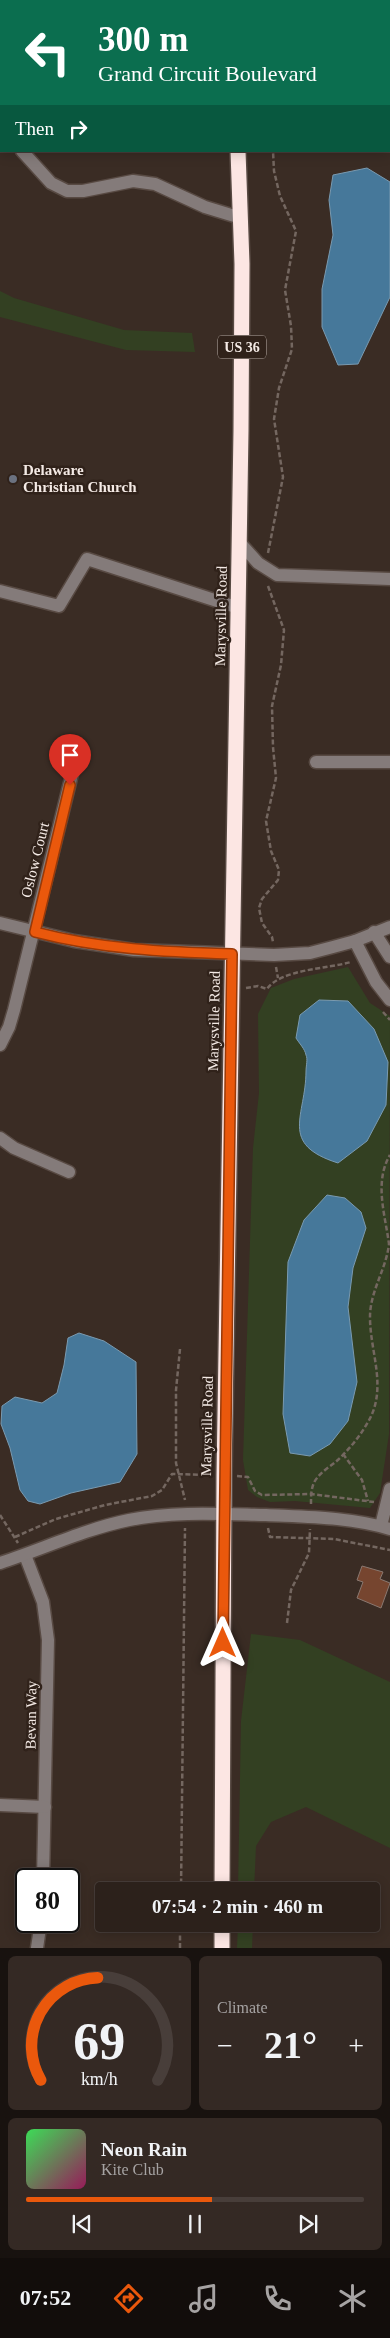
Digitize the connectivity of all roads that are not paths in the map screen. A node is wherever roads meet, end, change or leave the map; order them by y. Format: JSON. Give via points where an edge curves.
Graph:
{"nodes":[{"id":1,"x":23,"y":152,"type":"edge"},
{"id":2,"x":238,"y":152,"type":"edge"},
{"id":3,"x":240,"y":218,"type":"junction"},
{"id":4,"x":240,"y":542,"type":"junction"},
{"id":5,"x":390,"y":579,"type":"edge"},
{"id":6,"x":0,"y":590,"type":"edge"},
{"id":7,"x":239,"y":608,"type":"junction"},
{"id":8,"x":316,"y":762,"type":"dead end"},
{"id":9,"x":390,"y":762,"type":"edge"},
{"id":10,"x":74,"y":766,"type":"dead end"},
{"id":11,"x":0,"y":923,"type":"edge"},
{"id":12,"x":390,"y":926,"type":"edge"},
{"id":13,"x":35,"y":932,"type":"junction"},
{"id":14,"x":374,"y":932,"type":"junction"},
{"id":15,"x":355,"y":941,"type":"junction"},
{"id":16,"x":232,"y":954,"type":"junction"},
{"id":17,"x":390,"y":957,"type":"edge"},
{"id":18,"x":390,"y":1000,"type":"edge"},
{"id":19,"x":0,"y":1045,"type":"edge"},
{"id":20,"x":0,"y":1138,"type":"edge"},
{"id":21,"x":69,"y":1172,"type":"dead end"},
{"id":22,"x":390,"y":1489,"type":"edge"},
{"id":23,"x":224,"y":1514,"type":"junction"},
{"id":24,"x":386,"y":1528,"type":"edge"},
{"id":25,"x":25,"y":1555,"type":"junction"},
{"id":26,"x":0,"y":1563,"type":"edge"},
{"id":27,"x":0,"y":1805,"type":"edge"},
{"id":28,"x":45,"y":1807,"type":"junction"},
{"id":29,"x":43,"y":1868,"type":"edge"},
{"id":30,"x":222,"y":1882,"type":"edge"},
{"id":31,"x":222,"y":1932,"type":"edge"},
{"id":32,"x":39,"y":1933,"type":"edge"},
{"id":33,"x":37,"y":1948,"type":"edge"},
{"id":34,"x":222,"y":1948,"type":"edge"}],
"edges":[{"from":1,"to":3,"type":"street","via":[[51,183],[67,191],[133,181],[155,184],[205,208]]},
{"from":2,"to":3,"type":"highway","name":"Marysville Road","number":"US 36"},
{"from":3,"to":4,"type":"highway","name":"Marysville Road","number":"US 36"},
{"from":4,"to":5,"type":"street","via":[[258,563],[277,575]]},
{"from":4,"to":7,"type":"highway","name":"Marysville Road","number":"US 36"},
{"from":6,"to":7,"type":"street","via":[[59,606],[87,560]]},
{"from":7,"to":16,"type":"highway","name":"Marysville Road","number":"US 36"},
{"from":8,"to":9,"type":"street"},
{"from":10,"to":13,"type":"street","name":"Oslow Court"},
{"from":11,"to":13,"type":"street"},
{"from":12,"to":14,"type":"street"},
{"from":13,"to":16,"type":"street","via":[[74,942],[134,950]]},
{"from":13,"to":19,"type":"street","name":"Oslow Court","via":[[9,1027]]},
{"from":14,"to":15,"type":"street"},
{"from":14,"to":17,"type":"street"},
{"from":15,"to":16,"type":"street","via":[[310,952]]},
{"from":15,"to":18,"type":"street","via":[[376,982]]},
{"from":16,"to":23,"type":"highway","name":"Marysville Road","number":"US 36"},
{"from":20,"to":21,"type":"street","via":[[14,1148]]},
{"from":22,"to":24,"type":"street"},
{"from":23,"to":24,"type":"street","via":[[310,1516]]},
{"from":23,"to":25,"type":"street","via":[[159,1515],[103,1526]]},
{"from":23,"to":30,"type":"highway","name":"Marysville Road","number":"US 36"},
{"from":25,"to":26,"type":"street"},
{"from":25,"to":28,"type":"street","name":"Bevan Way","via":[[48,1630]]},
{"from":27,"to":28,"type":"street"},
{"from":28,"to":29,"type":"street","name":"Bevan Way"},
{"from":31,"to":34,"type":"highway"},
{"from":32,"to":33,"type":"street"}]}
